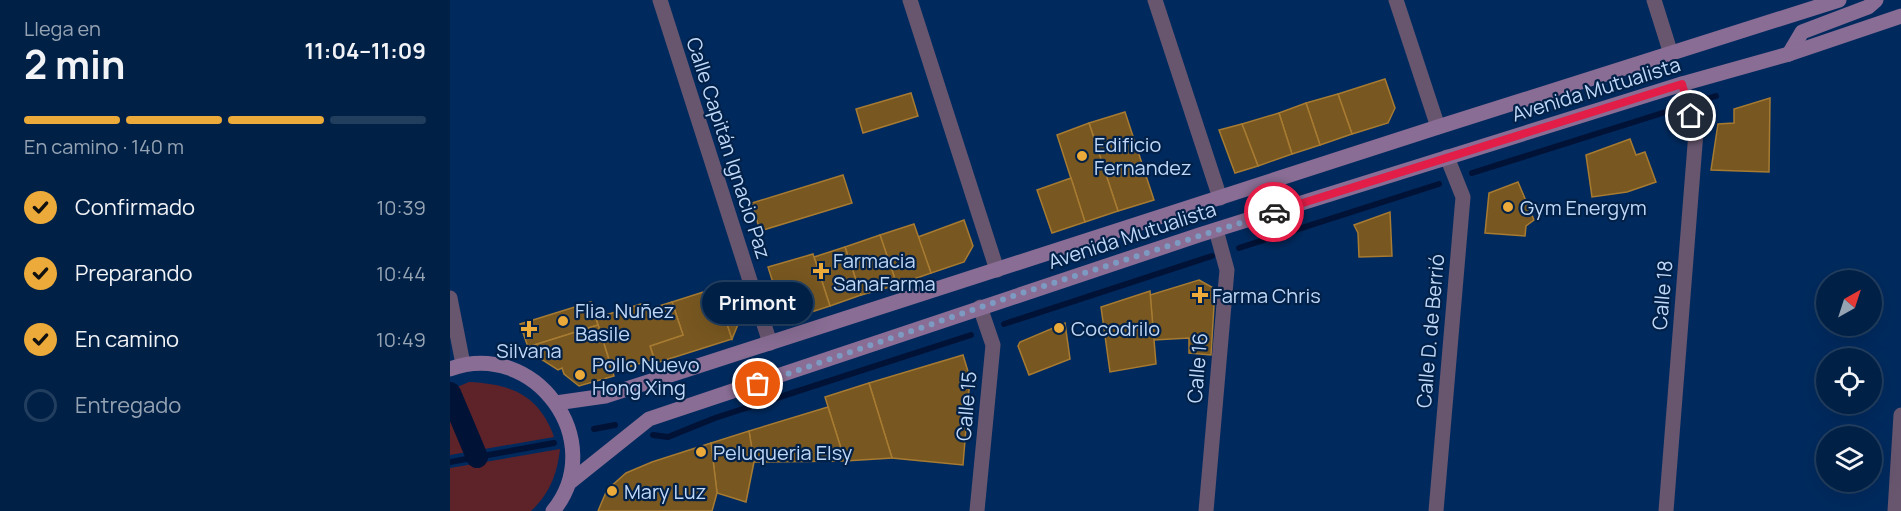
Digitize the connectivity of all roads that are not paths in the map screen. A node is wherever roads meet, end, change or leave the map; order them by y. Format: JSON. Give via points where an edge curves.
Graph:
{"nodes":[{"id":1,"x":660,"y":0,"type":"edge"},
{"id":2,"x":910,"y":0,"type":"edge"},
{"id":3,"x":1155,"y":0,"type":"edge"},
{"id":4,"x":1396,"y":0,"type":"edge"},
{"id":5,"x":1654,"y":0,"type":"edge"},
{"id":6,"x":1839,"y":0,"type":"edge"},
{"id":7,"x":1876,"y":0,"type":"edge"},
{"id":8,"x":1901,"y":16,"type":"edge"},
{"id":9,"x":1671,"y":54,"type":"junction"},
{"id":10,"x":1789,"y":54,"type":"junction"},
{"id":11,"x":1682,"y":84,"type":"junction"},
{"id":12,"x":1438,"y":127,"type":"junction"},
{"id":13,"x":1447,"y":157,"type":"junction"},
{"id":14,"x":1220,"y":198,"type":"junction"},
{"id":15,"x":1216,"y":230,"type":"junction"},
{"id":16,"x":997,"y":270,"type":"junction"},
{"id":17,"x":450,"y":298,"type":"edge"},
{"id":18,"x":980,"y":307,"type":"junction"},
{"id":19,"x":770,"y":343,"type":"junction"},
{"id":20,"x":456,"y":367,"type":"edge"},
{"id":21,"x":556,"y":403,"type":"junction"},
{"id":22,"x":1901,"y":415,"type":"edge"},
{"id":23,"x":569,"y":483,"type":"junction"},
{"id":24,"x":553,"y":511,"type":"edge"},
{"id":25,"x":977,"y":511,"type":"edge"},
{"id":26,"x":1206,"y":511,"type":"edge"},
{"id":27,"x":1436,"y":511,"type":"edge"},
{"id":28,"x":1666,"y":511,"type":"edge"},
{"id":29,"x":1894,"y":511,"type":"edge"}],
"edges":[{"from":1,"to":19,"type":"street","name":"Calle Capitán Ignacio Paz"},
{"from":2,"to":16,"type":"street"},
{"from":3,"to":14,"type":"street"},
{"from":4,"to":12,"type":"street"},
{"from":5,"to":9,"type":"street"},
{"from":6,"to":9,"type":"main road","name":"Avenida Mutualista"},
{"from":7,"to":10,"type":"main road","via":[[1869,8],[1802,32]]},
{"from":8,"to":10,"type":"main road","name":"Avenida Mutualista"},
{"from":9,"to":12,"type":"main road","name":"Avenida Mutualista"},
{"from":10,"to":11,"type":"main road","name":"Avenida Mutualista"},
{"from":11,"to":13,"type":"main road","name":"Avenida Mutualista"},
{"from":11,"to":28,"type":"street","name":"Calle 18","via":[[1696,132]]},
{"from":12,"to":14,"type":"main road","name":"Avenida Mutualista"},
{"from":13,"to":15,"type":"main road","name":"Avenida Mutualista"},
{"from":13,"to":27,"type":"street","name":"Calle D. de Berrió","via":[[1463,197]]},
{"from":14,"to":16,"type":"main road","name":"Avenida Mutualista"},
{"from":15,"to":18,"type":"main road","name":"Avenida Mutualista"},
{"from":15,"to":26,"type":"street","name":"Calle 16","via":[[1227,270]]},
{"from":16,"to":19,"type":"main road","name":"Avenida Mutualista"},
{"from":17,"to":20,"type":"street"},
{"from":18,"to":23,"type":"main road","name":"Avenida Mutualista","via":[[649,419]]},
{"from":18,"to":25,"type":"street","name":"Calle 15","via":[[993,345]]},
{"from":19,"to":21,"type":"main road","name":"Avenida Mutualista","via":[[605,396]]},
{"from":20,"to":21,"type":"main road","via":[[489,363],[515,370],[538,383]]},
{"from":21,"to":23,"type":"main road","via":[[568,428],[573,455]]},
{"from":22,"to":29,"type":"street"},
{"from":23,"to":24,"type":"main road"}]}
